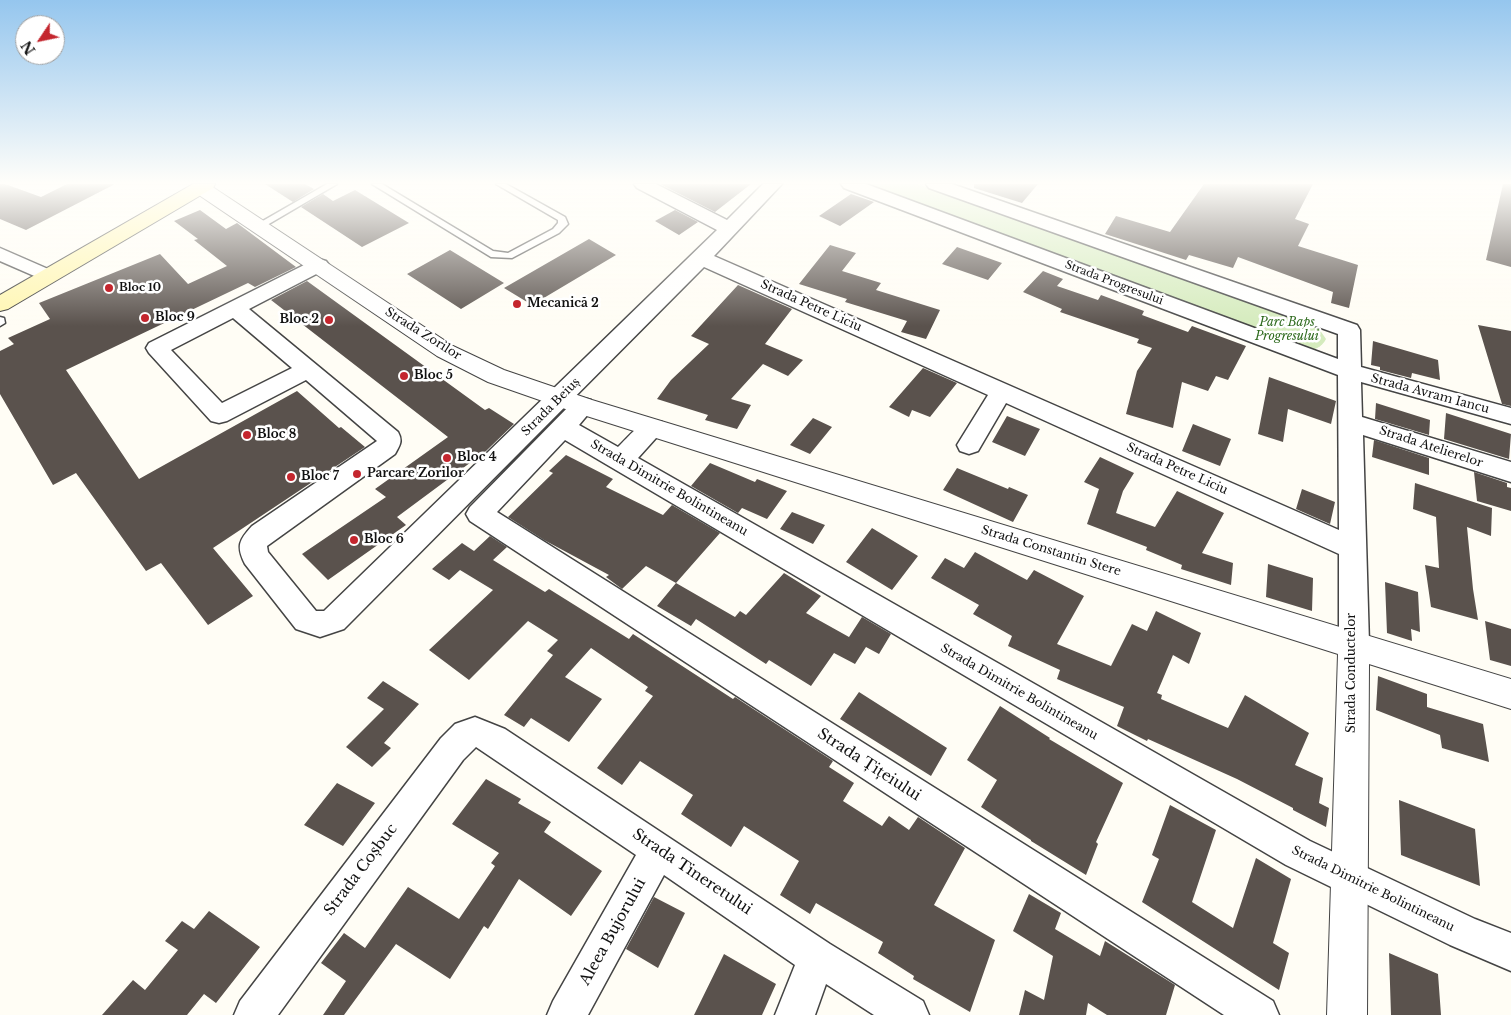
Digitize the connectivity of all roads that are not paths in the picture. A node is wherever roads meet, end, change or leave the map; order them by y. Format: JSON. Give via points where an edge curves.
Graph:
{"nodes":[{"id":1,"x":124,"y":231,"type":"edge"},
{"id":2,"x":267,"y":231,"type":"edge"},
{"id":3,"x":454,"y":231,"type":"edge"},
{"id":4,"x":554,"y":231,"type":"edge"},
{"id":5,"x":728,"y":231,"type":"edge"},
{"id":6,"x":976,"y":231,"type":"edge"},
{"id":7,"x":1069,"y":231,"type":"edge"},
{"id":8,"x":0,"y":254,"type":"edge"},
{"id":9,"x":701,"y":258,"type":"junction"},
{"id":10,"x":319,"y":265,"type":"junction"},
{"id":11,"x":48,"y":276,"type":"junction"},
{"id":12,"x":0,"y":304,"type":"edge"},
{"id":13,"x":235,"y":308,"type":"junction"},
{"id":14,"x":308,"y":370,"type":"junction"},
{"id":15,"x":1349,"y":371,"type":"junction"},
{"id":16,"x":1002,"y":391,"type":"junction"},
{"id":17,"x":574,"y":410,"type":"junction"},
{"id":18,"x":1511,"y":416,"type":"edge"},
{"id":19,"x":1350,"y":422,"type":"junction"},
{"id":20,"x":653,"y":428,"type":"junction"},
{"id":21,"x":969,"y":446,"type":"dead end"},
{"id":22,"x":621,"y":460,"type":"junction"},
{"id":23,"x":1511,"y":472,"type":"edge"},
{"id":24,"x":1351,"y":547,"type":"junction"},
{"id":25,"x":1354,"y":644,"type":"junction"},
{"id":26,"x":1511,"y":694,"type":"edge"},
{"id":27,"x":473,"y":731,"type":"joint"},
{"id":28,"x":658,"y":850,"type":"junction"},
{"id":29,"x":1350,"y":879,"type":"junction"},
{"id":30,"x":1511,"y":952,"type":"edge"},
{"id":31,"x":817,"y":957,"type":"junction"},
{"id":32,"x":254,"y":1015,"type":"edge"},
{"id":33,"x":567,"y":1015,"type":"edge"},
{"id":34,"x":795,"y":1015,"type":"edge"},
{"id":35,"x":909,"y":1015,"type":"edge"},
{"id":36,"x":1259,"y":1015,"type":"edge"},
{"id":37,"x":1347,"y":1015,"type":"edge"}],
"edges":[{"from":1,"to":11,"type":"main road"},
{"from":2,"to":10,"type":"street","name":"Strada Zorilor"},
{"from":3,"to":4,"type":"lane","via":[[491,254],[509,256]]},
{"from":5,"to":9,"type":"street","name":"Strada Beiuș"},
{"from":6,"to":15,"type":"street","name":"Strada Progresului"},
{"from":7,"to":15,"type":"street","name":"Strada Conductelor","via":[[1349,330]]},
{"from":8,"to":11,"type":"street"},
{"from":9,"to":16,"type":"street","name":"Strada Petre Liciu"},
{"from":9,"to":17,"type":"street","name":"Strada Beiuș"},
{"from":10,"to":13,"type":"street"},
{"from":10,"to":17,"type":"street","name":"Strada Zorilor","via":[[446,351]]},
{"from":11,"to":12,"type":"main road"},
{"from":13,"to":14,"type":"street"},
{"from":13,"to":14,"type":"street","via":[[156,348],[219,415]]},
{"from":14,"to":17,"type":"street","name":"Strada Beiuș","via":[[384,433],[389,443],[253,543],[255,556],[306,620],[315,625],[334,620]]},
{"from":15,"to":18,"type":"street","name":"Strada Avram Iancu"},
{"from":15,"to":19,"type":"street","name":"Strada Conductelor"},
{"from":16,"to":21,"type":"street"},
{"from":16,"to":24,"type":"street","name":"Strada Petre Liciu"},
{"from":17,"to":20,"type":"street","name":"Strada Constantin Stere"},
{"from":17,"to":22,"type":"street","name":"Strada Dimitrie Bolintineanu"},
{"from":17,"to":36,"type":"street","name":"Strada Țițeiului","via":[[479,514]]},
{"from":19,"to":23,"type":"street","name":"Strada Atelierelor"},
{"from":19,"to":24,"type":"street","name":"Strada Conductelor"},
{"from":20,"to":22,"type":"street"},
{"from":20,"to":25,"type":"street","name":"Strada Constantin Stere"},
{"from":22,"to":29,"type":"street","name":"Strada Dimitrie Bolintineanu","via":[[1237,820]]},
{"from":24,"to":25,"type":"street","name":"Strada Conductelor"},
{"from":25,"to":26,"type":"street","name":"Strada Constantin Stere"},
{"from":25,"to":29,"type":"street","name":"Strada Conductelor"},
{"from":27,"to":28,"type":"street","name":"Strada Tineretului","via":[[484,733]]},
{"from":27,"to":32,"type":"street","name":"Strada Coșbuc","via":[[463,736],[452,749]]},
{"from":28,"to":31,"type":"street","name":"Strada Tineretului"},
{"from":28,"to":33,"type":"street","name":"Aleea Bujorului"},
{"from":29,"to":30,"type":"street","name":"Strada Dimitrie Bolintineanu"},
{"from":29,"to":37,"type":"street","name":"Strada Conductelor"},
{"from":31,"to":34,"type":"street"},
{"from":31,"to":35,"type":"street","name":"Strada Tineretului"}]}
